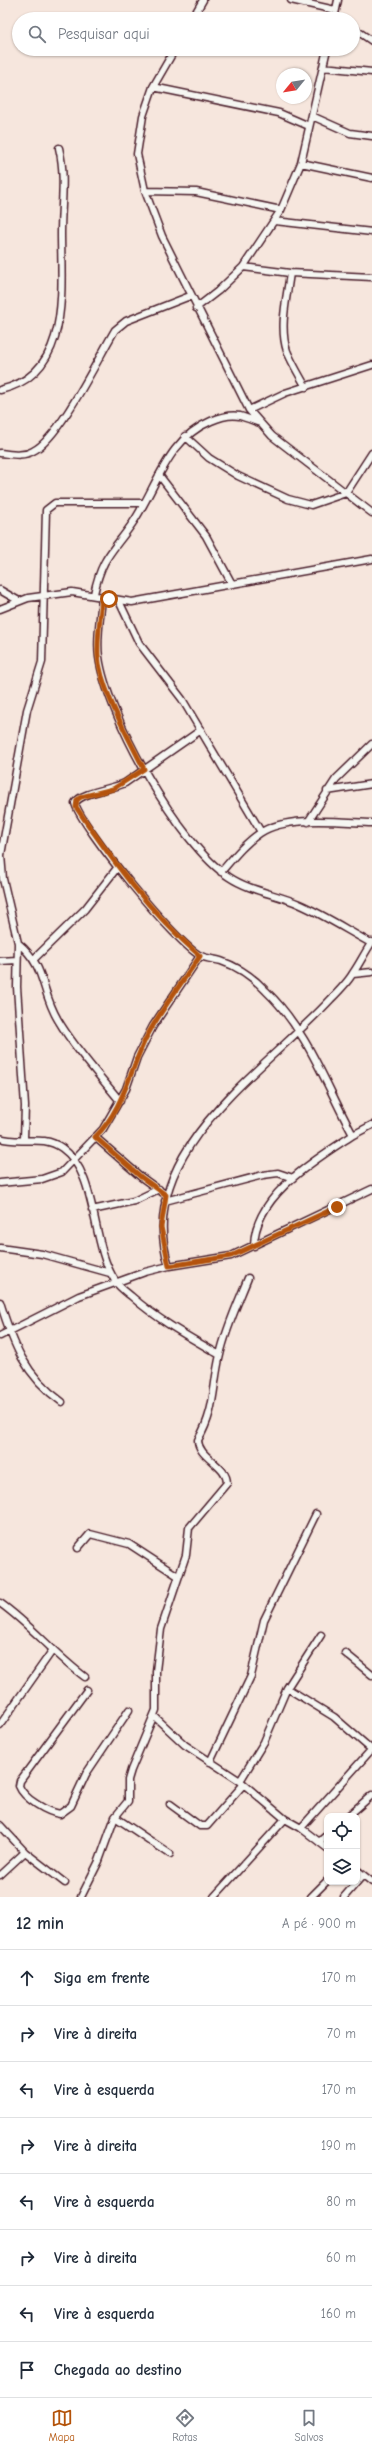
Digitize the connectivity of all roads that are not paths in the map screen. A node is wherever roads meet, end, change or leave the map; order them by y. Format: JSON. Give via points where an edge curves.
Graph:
{"nodes":[{"id":1,"x":203,"y":0,"type":"edge"},
{"id":2,"x":290,"y":0,"type":"edge"},
{"id":3,"x":338,"y":0,"type":"edge"},
{"id":4,"x":335,"y":10,"type":"joint"},
{"id":5,"x":196,"y":12,"type":"edge"},
{"id":6,"x":360,"y":33,"type":"edge"},
{"id":7,"x":372,"y":41,"type":"edge"},
{"id":8,"x":171,"y":56,"type":"edge"},
{"id":9,"x":325,"y":56,"type":"edge"},
{"id":10,"x":323,"y":67,"type":"junction"},
{"id":11,"x":372,"y":72,"type":"edge"},
{"id":12,"x":153,"y":87,"type":"junction"},
{"id":13,"x":312,"y":116,"type":"junction"},
{"id":14,"x":310,"y":126,"type":"junction"},
{"id":15,"x":372,"y":136,"type":"edge"},
{"id":16,"x":59,"y":148,"type":"dead end"},
{"id":17,"x":301,"y":163,"type":"junction"},
{"id":18,"x":372,"y":178,"type":"edge"},
{"id":19,"x":144,"y":191,"type":"junction"},
{"id":20,"x":281,"y":210,"type":"junction"},
{"id":21,"x":275,"y":220,"type":"junction"},
{"id":22,"x":372,"y":232,"type":"edge"},
{"id":23,"x":243,"y":267,"type":"junction"},
{"id":24,"x":290,"y":273,"type":"junction"},
{"id":25,"x":372,"y":276,"type":"edge"},
{"id":26,"x":190,"y":296,"type":"junction"},
{"id":27,"x":196,"y":308,"type":"junction"},
{"id":28,"x":372,"y":366,"type":"edge"},
{"id":29,"x":306,"y":387,"type":"junction"},
{"id":30,"x":0,"y":390,"type":"edge"},
{"id":31,"x":249,"y":410,"type":"junction"},
{"id":32,"x":260,"y":423,"type":"junction"},
{"id":33,"x":185,"y":436,"type":"junction"},
{"id":34,"x":0,"y":453,"type":"edge"},
{"id":35,"x":372,"y":453,"type":"edge"},
{"id":36,"x":159,"y":475,"type":"junction"},
{"id":37,"x":346,"y":494,"type":"junction"},
{"id":38,"x":144,"y":503,"type":"junction"},
{"id":39,"x":372,"y":513,"type":"edge"},
{"id":40,"x":372,"y":558,"type":"edge"},
{"id":41,"x":232,"y":584,"type":"junction"},
{"id":42,"x":0,"y":590,"type":"edge"},
{"id":43,"x":44,"y":594,"type":"junction"},
{"id":44,"x":94,"y":594,"type":"junction"},
{"id":45,"x":102,"y":596,"type":"junction"},
{"id":46,"x":19,"y":601,"type":"junction"},
{"id":47,"x":119,"y":601,"type":"junction"},
{"id":48,"x":0,"y":609,"type":"edge"},
{"id":49,"x":201,"y":730,"type":"junction"},
{"id":50,"x":372,"y":744,"type":"edge"},
{"id":51,"x":144,"y":769,"type":"junction"},
{"id":52,"x":372,"y":784,"type":"edge"},
{"id":53,"x":327,"y":791,"type":"junction"},
{"id":54,"x":308,"y":822,"type":"junction"},
{"id":55,"x":372,"y":823,"type":"edge"},
{"id":56,"x":261,"y":832,"type":"junction"},
{"id":57,"x":1,"y":843,"type":"edge"},
{"id":58,"x":117,"y":868,"type":"junction"},
{"id":59,"x":221,"y":872,"type":"junction"},
{"id":60,"x":18,"y":943,"type":"junction"},
{"id":61,"x":371,"y":943,"type":"edge"},
{"id":62,"x":200,"y":956,"type":"junction"},
{"id":63,"x":34,"y":959,"type":"junction"},
{"id":64,"x":17,"y":960,"type":"junction"},
{"id":65,"x":0,"y":961,"type":"edge"},
{"id":66,"x":372,"y":972,"type":"edge"},
{"id":67,"x":353,"y":974,"type":"junction"},
{"id":68,"x":298,"y":1030,"type":"junction"},
{"id":69,"x":120,"y":1101,"type":"junction"},
{"id":70,"x":372,"y":1124,"type":"edge"},
{"id":71,"x":353,"y":1135,"type":"junction"},
{"id":72,"x":95,"y":1137,"type":"junction"},
{"id":73,"x":0,"y":1138,"type":"edge"},
{"id":74,"x":24,"y":1139,"type":"junction"},
{"id":75,"x":73,"y":1159,"type":"junction"},
{"id":76,"x":294,"y":1178,"type":"junction"},
{"id":77,"x":0,"y":1183,"type":"edge"},
{"id":78,"x":159,"y":1189,"type":"junction"},
{"id":79,"x":372,"y":1189,"type":"edge"},
{"id":80,"x":166,"y":1198,"type":"junction"},
{"id":81,"x":92,"y":1210,"type":"junction"},
{"id":82,"x":254,"y":1246,"type":"junction"},
{"id":83,"x":0,"y":1248,"type":"edge"},
{"id":84,"x":169,"y":1266,"type":"junction"},
{"id":85,"x":110,"y":1273,"type":"junction"},
{"id":86,"x":248,"y":1278,"type":"dead end"},
{"id":87,"x":116,"y":1283,"type":"junction"},
{"id":88,"x":0,"y":1302,"type":"edge"},
{"id":89,"x":9,"y":1332,"type":"junction"},
{"id":90,"x":0,"y":1336,"type":"edge"},
{"id":91,"x":220,"y":1355,"type":"junction"},
{"id":92,"x":62,"y":1402,"type":"dead end"},
{"id":93,"x":316,"y":1514,"type":"dead end"},
{"id":94,"x":78,"y":1548,"type":"dead end"},
{"id":95,"x":178,"y":1576,"type":"junction"},
{"id":96,"x":0,"y":1603,"type":"edge"},
{"id":97,"x":321,"y":1635,"type":"dead end"},
{"id":98,"x":52,"y":1651,"type":"junction"},
{"id":99,"x":345,"y":1653,"type":"dead end"},
{"id":100,"x":372,"y":1675,"type":"edge"},
{"id":101,"x":84,"y":1677,"type":"dead end"},
{"id":102,"x":287,"y":1688,"type":"junction"},
{"id":103,"x":87,"y":1690,"type":"dead end"},
{"id":104,"x":129,"y":1710,"type":"dead end"},
{"id":105,"x":154,"y":1716,"type":"junction"},
{"id":106,"x":0,"y":1725,"type":"edge"},
{"id":107,"x":372,"y":1750,"type":"edge"},
{"id":108,"x":210,"y":1762,"type":"junction"},
{"id":109,"x":241,"y":1783,"type":"junction"},
{"id":110,"x":372,"y":1795,"type":"edge"},
{"id":111,"x":170,"y":1804,"type":"dead end"},
{"id":112,"x":351,"y":1813,"type":"edge"},
{"id":113,"x":115,"y":1817,"type":"junction"},
{"id":114,"x":285,"y":1819,"type":"junction"},
{"id":115,"x":0,"y":1825,"type":"edge"},
{"id":116,"x":301,"y":1828,"type":"junction"},
{"id":117,"x":324,"y":1838,"type":"edge"},
{"id":118,"x":319,"y":1842,"type":"junction"},
{"id":119,"x":324,"y":1846,"type":"edge"},
{"id":120,"x":25,"y":1852,"type":"junction"},
{"id":121,"x":170,"y":1854,"type":"dead end"},
{"id":122,"x":360,"y":1872,"type":"edge"},
{"id":123,"x":0,"y":1874,"type":"edge"},
{"id":124,"x":363,"y":1875,"type":"junction"},
{"id":125,"x":372,"y":1882,"type":"edge"},
{"id":126,"x":65,"y":1883,"type":"dead end"},
{"id":127,"x":324,"y":1884,"type":"edge"},
{"id":128,"x":81,"y":1897,"type":"edge"},
{"id":129,"x":214,"y":1897,"type":"edge"},
{"id":130,"x":311,"y":1897,"type":"edge"},
{"id":131,"x":344,"y":1897,"type":"edge"}],
"edges":[{"from":1,"to":5,"type":"street"},
{"from":2,"to":4,"type":"street"},
{"from":3,"to":4,"type":"street"},
{"from":6,"to":7,"type":"street"},
{"from":8,"to":12,"type":"street"},
{"from":9,"to":10,"type":"street"},
{"from":10,"to":11,"type":"street"},
{"from":10,"to":13,"type":"street"},
{"from":12,"to":14,"type":"street","via":[[280,113]]},
{"from":12,"to":19,"type":"street","via":[[143,116],[137,154]]},
{"from":13,"to":14,"type":"street"},
{"from":13,"to":15,"type":"street","via":[[350,133]]},
{"from":14,"to":17,"type":"street"},
{"from":16,"to":30,"type":"street","via":[[64,179],[61,305],[55,336],[46,359],[27,380]]},
{"from":17,"to":18,"type":"street"},
{"from":17,"to":20,"type":"street"},
{"from":19,"to":20,"type":"street","via":[[196,192]]},
{"from":19,"to":26,"type":"street"},
{"from":20,"to":21,"type":"street"},
{"from":21,"to":22,"type":"street"},
{"from":21,"to":23,"type":"street"},
{"from":23,"to":24,"type":"street"},
{"from":23,"to":27,"type":"street"},
{"from":24,"to":25,"type":"street"},
{"from":24,"to":29,"type":"street","via":[[284,325],[285,342]]},
{"from":26,"to":27,"type":"street"},
{"from":26,"to":34,"type":"street","via":[[126,321],[115,330],[69,411],[50,436],[33,452],[20,455]]},
{"from":27,"to":31,"type":"street"},
{"from":28,"to":29,"type":"street"},
{"from":29,"to":31,"type":"street","via":[[285,393]]},
{"from":31,"to":32,"type":"street"},
{"from":32,"to":33,"type":"street","via":[[239,416],[223,416],[201,425]]},
{"from":32,"to":37,"type":"street","via":[[272,436]]},
{"from":33,"to":36,"type":"street"},
{"from":33,"to":37,"type":"street","via":[[220,466],[288,499],[311,505]]},
{"from":35,"to":37,"type":"street"},
{"from":36,"to":38,"type":"street"},
{"from":36,"to":41,"type":"street","via":[[198,524]]},
{"from":37,"to":39,"type":"street"},
{"from":38,"to":43,"type":"street","via":[[55,503],[49,506],[44,518]]},
{"from":38,"to":44,"type":"street","via":[[134,521],[104,560]]},
{"from":40,"to":41,"type":"street"},
{"from":41,"to":47,"type":"street","via":[[132,602]]},
{"from":42,"to":46,"type":"street"},
{"from":43,"to":44,"type":"street"},
{"from":43,"to":46,"type":"street"},
{"from":43,"to":57,"type":"street","via":[[42,662],[27,710]]},
{"from":44,"to":45,"type":"street"},
{"from":45,"to":47,"type":"street"},
{"from":45,"to":51,"type":"street","via":[[98,655],[100,666],[120,721]]},
{"from":46,"to":48,"type":"street"},
{"from":47,"to":49,"type":"street","via":[[140,643],[182,699]]},
{"from":49,"to":51,"type":"street"},
{"from":49,"to":56,"type":"street"},
{"from":50,"to":53,"type":"street","via":[[336,778]]},
{"from":51,"to":58,"type":"street","via":[[118,786],[89,794],[75,803]]},
{"from":51,"to":59,"type":"street","via":[[168,810],[191,840]]},
{"from":52,"to":53,"type":"street"},
{"from":53,"to":54,"type":"street"},
{"from":54,"to":55,"type":"street"},
{"from":54,"to":56,"type":"street"},
{"from":56,"to":59,"type":"street","via":[[244,846]]},
{"from":57,"to":60,"type":"street","via":[[3,879]]},
{"from":58,"to":62,"type":"street","via":[[153,910]]},
{"from":58,"to":63,"type":"street","via":[[85,909]]},
{"from":59,"to":61,"type":"street","via":[[256,890],[299,904]]},
{"from":60,"to":63,"type":"street"},
{"from":60,"to":64,"type":"street"},
{"from":61,"to":67,"type":"street"},
{"from":62,"to":68,"type":"street","via":[[229,964],[246,973],[266,991]]},
{"from":62,"to":69,"type":"street","via":[[153,1026]]},
{"from":63,"to":69,"type":"street","via":[[48,1002],[59,1022]]},
{"from":64,"to":65,"type":"street"},
{"from":64,"to":74,"type":"street","via":[[25,1106]]},
{"from":66,"to":67,"type":"street"},
{"from":67,"to":68,"type":"street","via":[[331,1000]]},
{"from":68,"to":71,"type":"street","via":[[324,1073]]},
{"from":68,"to":80,"type":"street","via":[[204,1125],[175,1174]]},
{"from":69,"to":72,"type":"street","via":[[109,1122]]},
{"from":70,"to":71,"type":"street"},
{"from":71,"to":76,"type":"street"},
{"from":72,"to":75,"type":"street"},
{"from":72,"to":78,"type":"street"},
{"from":73,"to":74,"type":"street"},
{"from":74,"to":75,"type":"street","via":[[48,1142],[62,1148]]},
{"from":75,"to":77,"type":"street","via":[[62,1172],[42,1178]]},
{"from":75,"to":81,"type":"street","via":[[81,1174]]},
{"from":76,"to":80,"type":"street","via":[[278,1174],[263,1175]]},
{"from":76,"to":82,"type":"street","via":[[271,1200],[259,1218]]},
{"from":78,"to":80,"type":"street"},
{"from":78,"to":81,"type":"street","via":[[134,1201]]},
{"from":79,"to":82,"type":"street"},
{"from":80,"to":84,"type":"street","via":[[161,1232]]},
{"from":81,"to":85,"type":"street","via":[[101,1249]]},
{"from":82,"to":84,"type":"street","via":[[219,1259]]},
{"from":83,"to":85,"type":"street","via":[[56,1257]]},
{"from":84,"to":87,"type":"street"},
{"from":85,"to":87,"type":"street"},
{"from":86,"to":91,"type":"street","via":[[230,1321]]},
{"from":87,"to":89,"type":"street","via":[[61,1304]]},
{"from":87,"to":91,"type":"street","via":[[165,1322]]},
{"from":88,"to":89,"type":"street"},
{"from":89,"to":90,"type":"street"},
{"from":89,"to":92,"type":"street","via":[[40,1386]]},
{"from":91,"to":95,"type":"street","via":[[211,1415],[198,1444],[225,1474],[227,1483],[189,1528],[186,1555]]},
{"from":93,"to":108,"type":"street","via":[[264,1620],[251,1676]]},
{"from":94,"to":95,"type":"street","via":[[90,1534],[105,1540],[123,1542]]},
{"from":95,"to":105,"type":"street","via":[[161,1629]]},
{"from":96,"to":98,"type":"street","via":[[30,1626]]},
{"from":97,"to":102,"type":"street"},
{"from":98,"to":101,"type":"street"},
{"from":98,"to":106,"type":"street"},
{"from":99,"to":100,"type":"street"},
{"from":102,"to":107,"type":"street","via":[[334,1717]]},
{"from":102,"to":109,"type":"street","via":[[264,1742]]},
{"from":103,"to":104,"type":"street","via":[[20,1781],[19,1786],[24,1795],[50,1811],[60,1814],[71,1806],[86,1774]]},
{"from":105,"to":108,"type":"street","via":[[185,1745]]},
{"from":105,"to":113,"type":"street","via":[[130,1770],[128,1801]]},
{"from":107,"to":116,"type":"street"},
{"from":108,"to":109,"type":"street"},
{"from":109,"to":111,"type":"street","via":[[207,1826],[200,1826]]},
{"from":109,"to":114,"type":"street"},
{"from":110,"to":112,"type":"street"},
{"from":113,"to":121,"type":"street"},
{"from":113,"to":128,"type":"street","via":[[100,1861]]},
{"from":114,"to":116,"type":"street"},
{"from":114,"to":129,"type":"street"},
{"from":115,"to":120,"type":"street"},
{"from":116,"to":118,"type":"street"},
{"from":117,"to":118,"type":"street"},
{"from":118,"to":119,"type":"street"},
{"from":120,"to":123,"type":"street"},
{"from":120,"to":126,"type":"street"},
{"from":122,"to":124,"type":"street"},
{"from":124,"to":125,"type":"street"},
{"from":124,"to":131,"type":"street"},
{"from":127,"to":130,"type":"street"}]}
